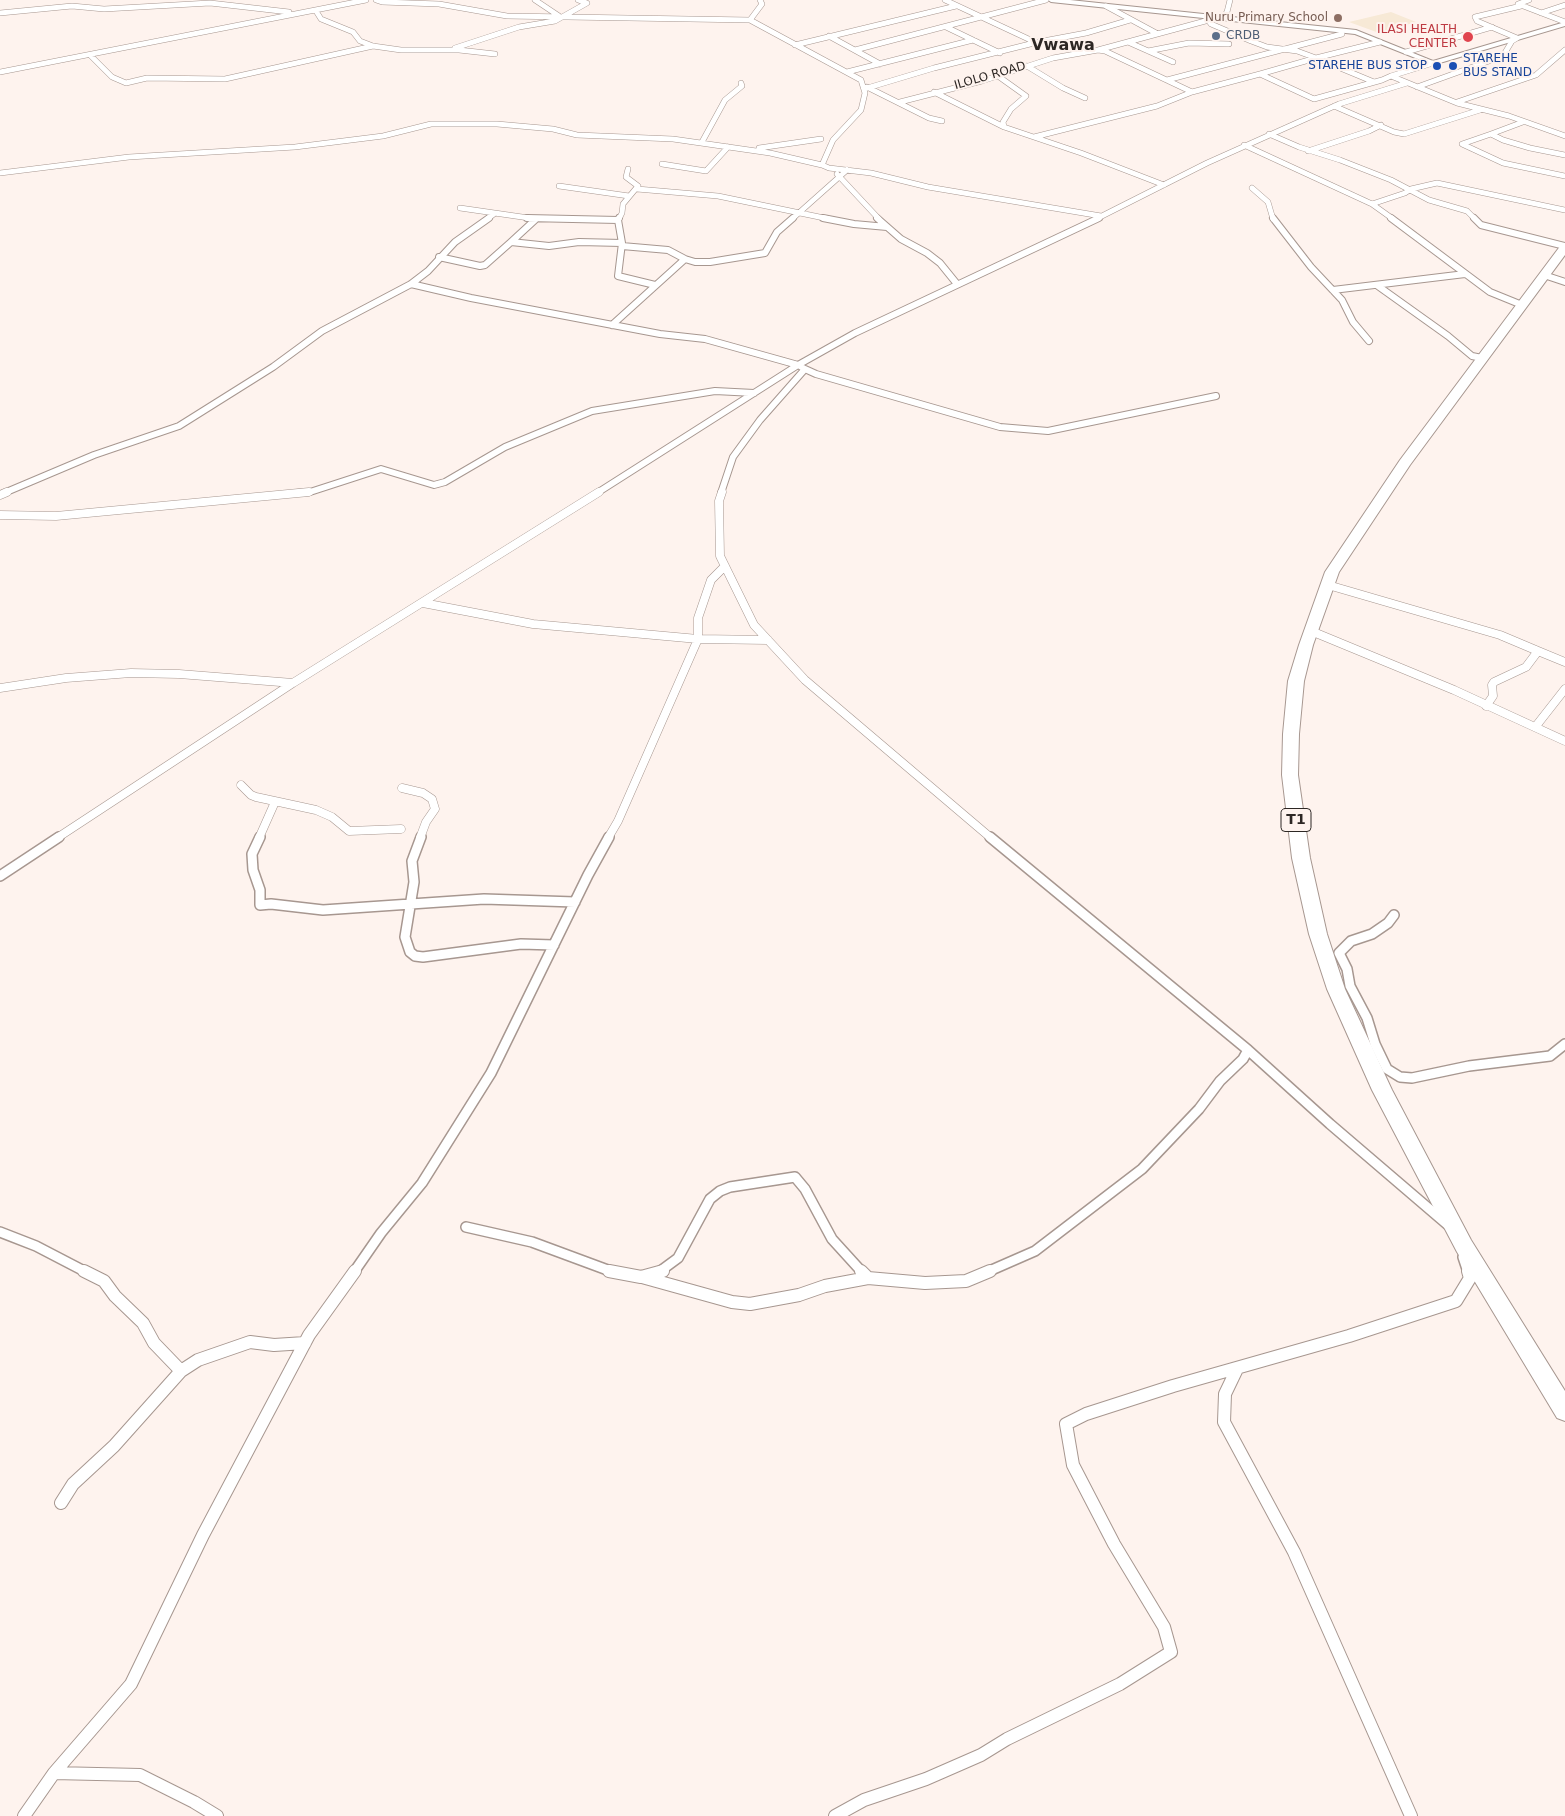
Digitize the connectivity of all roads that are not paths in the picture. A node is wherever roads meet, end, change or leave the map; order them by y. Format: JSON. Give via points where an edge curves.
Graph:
{"nodes":[{"id":1,"x":196,"y":0,"type":"edge"},
{"id":2,"x":366,"y":0,"type":"edge"},
{"id":3,"x":376,"y":0,"type":"edge"},
{"id":4,"x":535,"y":0,"type":"edge"},
{"id":5,"x":578,"y":0,"type":"edge"},
{"id":6,"x":760,"y":0,"type":"edge"},
{"id":7,"x":944,"y":0,"type":"edge"},
{"id":8,"x":1046,"y":0,"type":"edge"},
{"id":9,"x":1052,"y":0,"type":"edge"},
{"id":10,"x":1230,"y":0,"type":"edge"},
{"id":11,"x":1529,"y":0,"type":"edge"},
{"id":12,"x":210,"y":3,"type":"junction"},
{"id":13,"x":1104,"y":4,"type":"edge"},
{"id":14,"x":1565,"y":5,"type":"edge"},
{"id":15,"x":956,"y":6,"type":"junction"},
{"id":16,"x":1522,"y":6,"type":"junction"},
{"id":17,"x":316,"y":11,"type":"junction"},
{"id":18,"x":1541,"y":12,"type":"junction"},
{"id":19,"x":0,"y":13,"type":"edge"},
{"id":20,"x":297,"y":14,"type":"junction"},
{"id":21,"x":560,"y":17,"type":"junction"},
{"id":22,"x":980,"y":17,"type":"junction"},
{"id":23,"x":1207,"y":18,"type":"junction"},
{"id":24,"x":1223,"y":18,"type":"junction"},
{"id":25,"x":750,"y":20,"type":"junction"},
{"id":26,"x":1130,"y":20,"type":"junction"},
{"id":27,"x":1565,"y":23,"type":"edge"},
{"id":28,"x":946,"y":27,"type":"junction"},
{"id":29,"x":1492,"y":27,"type":"junction"},
{"id":30,"x":1156,"y":33,"type":"junction"},
{"id":31,"x":1342,"y":34,"type":"dead end"},
{"id":32,"x":829,"y":36,"type":"junction"},
{"id":33,"x":1517,"y":38,"type":"junction"},
{"id":34,"x":973,"y":40,"type":"junction"},
{"id":35,"x":1128,"y":42,"type":"junction"},
{"id":36,"x":1380,"y":42,"type":"junction"},
{"id":37,"x":1037,"y":43,"type":"junction"},
{"id":38,"x":1229,"y":44,"type":"dead end"},
{"id":39,"x":795,"y":45,"type":"junction"},
{"id":40,"x":373,"y":46,"type":"junction"},
{"id":41,"x":1290,"y":46,"type":"junction"},
{"id":42,"x":446,"y":49,"type":"junction"},
{"id":43,"x":1278,"y":49,"type":"junction"},
{"id":44,"x":855,"y":50,"type":"junction"},
{"id":45,"x":1565,"y":50,"type":"edge"},
{"id":46,"x":1093,"y":51,"type":"junction"},
{"id":47,"x":1148,"y":51,"type":"junction"},
{"id":48,"x":1295,"y":51,"type":"junction"},
{"id":49,"x":1406,"y":52,"type":"junction"},
{"id":50,"x":1000,"y":53,"type":"junction"},
{"id":51,"x":495,"y":54,"type":"dead end"},
{"id":52,"x":90,"y":55,"type":"junction"},
{"id":53,"x":1316,"y":58,"type":"junction"},
{"id":54,"x":1172,"y":62,"type":"dead end"},
{"id":55,"x":1433,"y":63,"type":"junction"},
{"id":56,"x":880,"y":64,"type":"junction"},
{"id":57,"x":1027,"y":66,"type":"junction"},
{"id":58,"x":0,"y":72,"type":"edge"},
{"id":59,"x":847,"y":72,"type":"junction"},
{"id":60,"x":1260,"y":74,"type":"junction"},
{"id":61,"x":998,"y":76,"type":"junction"},
{"id":62,"x":1391,"y":76,"type":"junction"},
{"id":63,"x":1167,"y":80,"type":"junction"},
{"id":64,"x":1374,"y":82,"type":"junction"},
{"id":65,"x":741,"y":83,"type":"dead end"},
{"id":66,"x":1406,"y":83,"type":"junction"},
{"id":67,"x":865,"y":87,"type":"junction"},
{"id":68,"x":1417,"y":87,"type":"junction"},
{"id":69,"x":934,"y":92,"type":"junction"},
{"id":70,"x":1192,"y":92,"type":"junction"},
{"id":71,"x":1084,"y":98,"type":"dead end"},
{"id":72,"x":900,"y":102,"type":"junction"},
{"id":73,"x":1457,"y":102,"type":"junction"},
{"id":74,"x":1334,"y":106,"type":"junction"},
{"id":75,"x":1480,"y":110,"type":"junction"},
{"id":76,"x":942,"y":121,"type":"dead end"},
{"id":77,"x":1523,"y":122,"type":"junction"},
{"id":78,"x":1381,"y":125,"type":"junction"},
{"id":79,"x":1004,"y":127,"type":"junction"},
{"id":80,"x":1269,"y":134,"type":"junction"},
{"id":81,"x":1491,"y":134,"type":"junction"},
{"id":82,"x":1565,"y":136,"type":"edge"},
{"id":83,"x":1034,"y":138,"type":"junction"},
{"id":84,"x":821,"y":139,"type":"dead end"},
{"id":85,"x":702,"y":142,"type":"junction"},
{"id":86,"x":1244,"y":146,"type":"junction"},
{"id":87,"x":728,"y":147,"type":"junction"},
{"id":88,"x":740,"y":148,"type":"junction"},
{"id":89,"x":1308,"y":151,"type":"junction"},
{"id":90,"x":1565,"y":155,"type":"edge"},
{"id":91,"x":662,"y":164,"type":"dead end"},
{"id":92,"x":822,"y":165,"type":"junction"},
{"id":93,"x":828,"y":168,"type":"junction"},
{"id":94,"x":628,"y":169,"type":"dead end"},
{"id":95,"x":847,"y":170,"type":"junction"},
{"id":96,"x":0,"y":173,"type":"edge"},
{"id":97,"x":840,"y":176,"type":"junction"},
{"id":98,"x":1565,"y":176,"type":"edge"},
{"id":99,"x":1164,"y":185,"type":"junction"},
{"id":100,"x":559,"y":186,"type":"dead end"},
{"id":101,"x":1252,"y":188,"type":"dead end"},
{"id":102,"x":637,"y":189,"type":"junction"},
{"id":103,"x":1411,"y":189,"type":"junction"},
{"id":104,"x":629,"y":196,"type":"junction"},
{"id":105,"x":1372,"y":204,"type":"junction"},
{"id":106,"x":460,"y":208,"type":"dead end"},
{"id":107,"x":1565,"y":210,"type":"edge"},
{"id":108,"x":494,"y":214,"type":"junction"},
{"id":109,"x":798,"y":214,"type":"junction"},
{"id":110,"x":1101,"y":216,"type":"junction"},
{"id":111,"x":536,"y":219,"type":"junction"},
{"id":112,"x":618,"y":220,"type":"junction"},
{"id":113,"x":887,"y":226,"type":"junction"},
{"id":114,"x":511,"y":242,"type":"junction"},
{"id":115,"x":622,"y":245,"type":"junction"},
{"id":116,"x":1565,"y":247,"type":"edge"},
{"id":117,"x":439,"y":258,"type":"junction"},
{"id":118,"x":685,"y":259,"type":"junction"},
{"id":119,"x":1465,"y":274,"type":"junction"},
{"id":120,"x":1544,"y":276,"type":"junction"},
{"id":121,"x":1565,"y":282,"type":"edge"},
{"id":122,"x":411,"y":284,"type":"junction"},
{"id":123,"x":957,"y":284,"type":"junction"},
{"id":124,"x":655,"y":285,"type":"junction"},
{"id":125,"x":1378,"y":286,"type":"junction"},
{"id":126,"x":1333,"y":290,"type":"junction"},
{"id":127,"x":1522,"y":305,"type":"junction"},
{"id":128,"x":612,"y":325,"type":"junction"},
{"id":129,"x":1369,"y":341,"type":"dead end"},
{"id":130,"x":1482,"y":358,"type":"junction"},
{"id":131,"x":801,"y":367,"type":"junction"},
{"id":132,"x":754,"y":393,"type":"junction"},
{"id":133,"x":1216,"y":396,"type":"dead end"},
{"id":134,"x":0,"y":496,"type":"edge"},
{"id":135,"x":0,"y":515,"type":"edge"},
{"id":136,"x":725,"y":566,"type":"junction"},
{"id":137,"x":1328,"y":585,"type":"junction"},
{"id":138,"x":423,"y":603,"type":"junction"},
{"id":139,"x":1311,"y":631,"type":"junction"},
{"id":140,"x":698,"y":639,"type":"junction"},
{"id":141,"x":768,"y":640,"type":"junction"},
{"id":142,"x":1538,"y":652,"type":"junction"},
{"id":143,"x":1565,"y":662,"type":"edge"},
{"id":144,"x":293,"y":683,"type":"junction"},
{"id":145,"x":0,"y":688,"type":"edge"},
{"id":146,"x":1565,"y":689,"type":"edge"},
{"id":147,"x":1486,"y":706,"type":"junction"},
{"id":148,"x":1536,"y":726,"type":"junction"},
{"id":149,"x":1565,"y":740,"type":"edge"},
{"id":150,"x":241,"y":785,"type":"dead end"},
{"id":151,"x":402,"y":788,"type":"dead end"},
{"id":152,"x":275,"y":802,"type":"junction"},
{"id":153,"x":401,"y":829,"type":"dead end"},
{"id":154,"x":0,"y":876,"type":"edge"},
{"id":155,"x":575,"y":902,"type":"junction"},
{"id":156,"x":411,"y":904,"type":"junction"},
{"id":157,"x":1394,"y":915,"type":"dead end"},
{"id":158,"x":554,"y":945,"type":"junction"},
{"id":159,"x":1565,"y":1044,"type":"edge"},
{"id":160,"x":1248,"y":1050,"type":"junction"},
{"id":161,"x":1440,"y":1218,"type":"junction"},
{"id":162,"x":466,"y":1227,"type":"dead end"},
{"id":163,"x":0,"y":1232,"type":"edge"},
{"id":164,"x":1457,"y":1233,"type":"junction"},
{"id":165,"x":641,"y":1277,"type":"junction"},
{"id":166,"x":868,"y":1278,"type":"junction"},
{"id":167,"x":305,"y":1343,"type":"junction"},
{"id":168,"x":1237,"y":1369,"type":"junction"},
{"id":169,"x":181,"y":1371,"type":"junction"},
{"id":170,"x":1565,"y":1411,"type":"edge"},
{"id":171,"x":61,"y":1503,"type":"dead end"},
{"id":172,"x":54,"y":1773,"type":"junction"},
{"id":173,"x":24,"y":1816,"type":"edge"},
{"id":174,"x":217,"y":1816,"type":"edge"},
{"id":175,"x":834,"y":1816,"type":"edge"},
{"id":176,"x":1411,"y":1816,"type":"edge"}],
"edges":[{"from":1,"to":12,"type":"street"},
{"from":2,"to":17,"type":"street"},
{"from":3,"to":21,"type":"street","via":[[439,4],[507,16]]},
{"from":4,"to":21,"type":"street"},
{"from":5,"to":21,"type":"street","via":[[587,3]]},
{"from":6,"to":25,"type":"street","via":[[762,4]]},
{"from":7,"to":15,"type":"street"},
{"from":8,"to":22,"type":"street"},
{"from":9,"to":13,"type":"street"},
{"from":10,"to":24,"type":"street"},
{"from":11,"to":16,"type":"street","via":[[1518,4]]},
{"from":12,"to":19,"type":"street","via":[[104,10],[72,6]]},
{"from":12,"to":20,"type":"street"},
{"from":13,"to":23,"type":"street"},
{"from":13,"to":26,"type":"street"},
{"from":14,"to":18,"type":"street"},
{"from":15,"to":22,"type":"street"},
{"from":15,"to":32,"type":"street"},
{"from":16,"to":18,"type":"street"},
{"from":16,"to":29,"type":"street","via":[[1475,18]]},
{"from":17,"to":20,"type":"street"},
{"from":17,"to":40,"type":"street","via":[[321,19],[353,32],[360,41]]},
{"from":18,"to":27,"type":"street"},
{"from":20,"to":52,"type":"street"},
{"from":21,"to":25,"type":"street"},
{"from":21,"to":42,"type":"street"},
{"from":22,"to":28,"type":"street"},
{"from":22,"to":37,"type":"street"},
{"from":23,"to":24,"type":"street"},
{"from":23,"to":30,"type":"street"},
{"from":23,"to":43,"type":"street","via":[[1211,24]]},
{"from":24,"to":36,"type":"street","via":[[1356,32]]},
{"from":25,"to":39,"type":"street"},
{"from":26,"to":30,"type":"street"},
{"from":26,"to":37,"type":"street","via":[[1086,34]]},
{"from":27,"to":33,"type":"street"},
{"from":28,"to":34,"type":"street"},
{"from":28,"to":44,"type":"street"},
{"from":29,"to":33,"type":"street"},
{"from":29,"to":49,"type":"street"},
{"from":30,"to":35,"type":"street"},
{"from":31,"to":41,"type":"street"},
{"from":32,"to":39,"type":"street"},
{"from":32,"to":44,"type":"street"},
{"from":33,"to":55,"type":"street"},
{"from":33,"to":68,"type":"street","via":[[1503,56]]},
{"from":34,"to":50,"type":"street"},
{"from":34,"to":56,"type":"street"},
{"from":35,"to":46,"type":"street"},
{"from":35,"to":47,"type":"street"},
{"from":36,"to":49,"type":"street"},
{"from":36,"to":53,"type":"street"},
{"from":37,"to":50,"type":"street"},
{"from":38,"to":47,"type":"street","via":[[1189,44]]},
{"from":39,"to":59,"type":"street"},
{"from":40,"to":42,"type":"street","via":[[401,50]]},
{"from":40,"to":52,"type":"street","via":[[225,79],[147,78],[126,83],[112,77]]},
{"from":41,"to":43,"type":"street"},
{"from":41,"to":48,"type":"street"},
{"from":42,"to":51,"type":"street"},
{"from":43,"to":48,"type":"street"},
{"from":43,"to":63,"type":"street"},
{"from":44,"to":56,"type":"street"},
{"from":45,"to":73,"type":"street","via":[[1536,75]]},
{"from":46,"to":57,"type":"street","name":"ILOLO ROAD"},
{"from":46,"to":63,"type":"street","name":"ILOLO ROAD","via":[[1105,51]]},
{"from":47,"to":54,"type":"street"},
{"from":48,"to":53,"type":"street"},
{"from":49,"to":55,"type":"street"},
{"from":50,"to":67,"type":"street"},
{"from":52,"to":58,"type":"street"},
{"from":53,"to":60,"type":"street"},
{"from":53,"to":64,"type":"street"},
{"from":55,"to":62,"type":"street"},
{"from":56,"to":59,"type":"street"},
{"from":57,"to":61,"type":"street","name":"ILOLO ROAD"},
{"from":57,"to":71,"type":"street"},
{"from":59,"to":67,"type":"street","via":[[861,80]]},
{"from":60,"to":64,"type":"street","via":[[1314,99]]},
{"from":60,"to":70,"type":"street"},
{"from":61,"to":69,"type":"street","name":"ILOLO ROAD"},
{"from":61,"to":79,"type":"street","via":[[1026,96],[1011,109],[1003,122]]},
{"from":62,"to":64,"type":"street"},
{"from":62,"to":66,"type":"street"},
{"from":63,"to":70,"type":"street","name":"ILOLO ROAD"},
{"from":65,"to":85,"type":"street","via":[[742,86],[726,100]]},
{"from":66,"to":68,"type":"street"},
{"from":66,"to":74,"type":"street"},
{"from":67,"to":72,"type":"street"},
{"from":67,"to":92,"type":"street","via":[[861,110],[833,140]]},
{"from":68,"to":73,"type":"street"},
{"from":69,"to":72,"type":"street","name":"ILOLO ROAD"},
{"from":69,"to":79,"type":"street"},
{"from":70,"to":83,"type":"street","via":[[1170,102]]},
{"from":72,"to":76,"type":"street","via":[[929,118]]},
{"from":73,"to":75,"type":"street"},
{"from":74,"to":78,"type":"street"},
{"from":74,"to":80,"type":"street"},
{"from":75,"to":77,"type":"street"},
{"from":75,"to":78,"type":"street","via":[[1404,134]]},
{"from":77,"to":81,"type":"street"},
{"from":77,"to":82,"type":"street"},
{"from":78,"to":89,"type":"street"},
{"from":79,"to":83,"type":"street"},
{"from":80,"to":86,"type":"street"},
{"from":80,"to":89,"type":"street"},
{"from":81,"to":90,"type":"street","via":[[1530,148]]},
{"from":81,"to":98,"type":"street","via":[[1462,144],[1503,163]]},
{"from":83,"to":99,"type":"street"},
{"from":84,"to":88,"type":"street","via":[[788,146]]},
{"from":85,"to":87,"type":"street"},
{"from":85,"to":96,"type":"street","via":[[577,135],[553,129],[497,124],[431,124],[383,136],[295,147],[129,157]]},
{"from":86,"to":99,"type":"street"},
{"from":86,"to":105,"type":"street"},
{"from":87,"to":88,"type":"street"},
{"from":87,"to":91,"type":"street","via":[[706,171]]},
{"from":88,"to":92,"type":"street"},
{"from":89,"to":103,"type":"street","via":[[1354,165]]},
{"from":92,"to":93,"type":"street"},
{"from":93,"to":95,"type":"street"},
{"from":93,"to":97,"type":"street"},
{"from":94,"to":102,"type":"street","via":[[626,178],[637,184]]},
{"from":95,"to":97,"type":"street"},
{"from":95,"to":110,"type":"street"},
{"from":97,"to":109,"type":"street"},
{"from":97,"to":113,"type":"street"},
{"from":99,"to":110,"type":"street"},
{"from":100,"to":104,"type":"street"},
{"from":101,"to":126,"type":"street","via":[[1268,202],[1274,221]]},
{"from":102,"to":104,"type":"street"},
{"from":102,"to":109,"type":"street","via":[[718,196]]},
{"from":103,"to":105,"type":"street","via":[[1405,194]]},
{"from":103,"to":107,"type":"street","via":[[1437,183]]},
{"from":103,"to":116,"type":"street","via":[[1429,200],[1467,211],[1481,225]]},
{"from":104,"to":112,"type":"street"},
{"from":105,"to":119,"type":"street"},
{"from":106,"to":108,"type":"street"},
{"from":108,"to":111,"type":"street"},
{"from":108,"to":117,"type":"street"},
{"from":109,"to":113,"type":"street"},
{"from":109,"to":118,"type":"street","via":[[777,232],[765,253],[710,262]]},
{"from":110,"to":123,"type":"street"},
{"from":111,"to":112,"type":"street"},
{"from":111,"to":114,"type":"street"},
{"from":112,"to":115,"type":"street"},
{"from":113,"to":123,"type":"street","via":[[901,239],[940,263]]},
{"from":114,"to":115,"type":"street","via":[[549,246],[579,242]]},
{"from":114,"to":117,"type":"street","via":[[483,265]]},
{"from":115,"to":118,"type":"street","via":[[668,250]]},
{"from":115,"to":124,"type":"street","via":[[618,276]]},
{"from":116,"to":120,"type":"highway","number":"T1"},
{"from":117,"to":122,"type":"street","via":[[428,272]]},
{"from":118,"to":124,"type":"street"},
{"from":119,"to":125,"type":"street"},
{"from":119,"to":127,"type":"street","via":[[1490,292]]},
{"from":120,"to":121,"type":"street"},
{"from":120,"to":127,"type":"highway","number":"T1"},
{"from":122,"to":128,"type":"street"},
{"from":122,"to":134,"type":"street","via":[[322,331],[273,367],[179,426],[94,455]]},
{"from":123,"to":131,"type":"street","via":[[855,333]]},
{"from":124,"to":128,"type":"street"},
{"from":125,"to":126,"type":"street"},
{"from":125,"to":130,"type":"street","via":[[1472,356]]},
{"from":126,"to":129,"type":"street"},
{"from":127,"to":130,"type":"highway","number":"T1"},
{"from":128,"to":131,"type":"street","via":[[712,341]]},
{"from":130,"to":137,"type":"highway","number":"T1","via":[[1405,463],[1332,572]]},
{"from":131,"to":132,"type":"street"},
{"from":131,"to":133,"type":"street","via":[[1000,427],[1039,430]]},
{"from":131,"to":136,"type":"street","via":[[733,457],[719,501],[720,556]]},
{"from":132,"to":135,"type":"street","via":[[715,391],[592,411],[505,447],[445,482],[434,485],[381,470],[310,492],[56,516]]},
{"from":132,"to":138,"type":"street"},
{"from":136,"to":140,"type":"street","via":[[711,580],[698,618]]},
{"from":136,"to":141,"type":"street","via":[[754,624]]},
{"from":137,"to":139,"type":"highway","number":"T1"},
{"from":137,"to":142,"type":"street","via":[[1500,635]]},
{"from":138,"to":140,"type":"street","via":[[533,624]]},
{"from":138,"to":144,"type":"street"},
{"from":139,"to":147,"type":"street"},
{"from":139,"to":164,"type":"highway","number":"T1","via":[[1296,681],[1290,775],[1301,858],[1318,934],[1336,989],[1382,1090]]},
{"from":140,"to":141,"type":"street"},
{"from":140,"to":155,"type":"street","via":[[618,821]]},
{"from":141,"to":160,"type":"street","via":[[805,680],[1045,884]]},
{"from":142,"to":143,"type":"street"},
{"from":142,"to":147,"type":"street","via":[[1526,667],[1494,682],[1493,696]]},
{"from":144,"to":145,"type":"street","via":[[132,673]]},
{"from":144,"to":154,"type":"street"},
{"from":146,"to":148,"type":"street"},
{"from":147,"to":148,"type":"street"},
{"from":148,"to":149,"type":"street"},
{"from":150,"to":152,"type":"street","via":[[251,796]]},
{"from":151,"to":156,"type":"street","via":[[423,793],[432,800],[435,809],[426,822],[412,861]]},
{"from":152,"to":153,"type":"street","via":[[316,810],[332,817],[349,831]]},
{"from":152,"to":156,"type":"street","via":[[252,854],[260,905],[324,910]]},
{"from":155,"to":156,"type":"street","via":[[484,899]]},
{"from":155,"to":158,"type":"street"},
{"from":156,"to":158,"type":"street","via":[[405,936],[410,952],[415,956],[521,944]]},
{"from":157,"to":159,"type":"street","via":[[1388,923],[1372,934],[1351,941],[1339,953],[1387,1069],[1400,1077],[1412,1078],[1469,1066],[1550,1056]]},
{"from":158,"to":167,"type":"street","via":[[487,1081],[422,1183],[381,1233]]},
{"from":160,"to":161,"type":"street"},
{"from":160,"to":166,"type":"street","via":[[1199,1109],[1142,1168],[1035,1251],[966,1281],[925,1283]]},
{"from":161,"to":164,"type":"street"},
{"from":161,"to":168,"type":"street","via":[[1461,1251],[1470,1278],[1456,1301]]},
{"from":162,"to":165,"type":"street","via":[[532,1242],[590,1265]]},
{"from":163,"to":169,"type":"street","via":[[36,1246],[104,1281]]},
{"from":164,"to":170,"type":"highway","number":"T1"},
{"from":165,"to":166,"type":"street","via":[[750,1304]]},
{"from":165,"to":166,"type":"street","via":[[662,1271],[678,1258],[710,1199],[720,1191],[795,1178],[805,1189],[832,1239]]},
{"from":167,"to":169,"type":"street","via":[[274,1345],[250,1342],[198,1360]]},
{"from":167,"to":172,"type":"street","via":[[203,1535],[131,1684]]},
{"from":168,"to":175,"type":"street","via":[[1113,1405],[1066,1424],[1073,1465],[1114,1544],[1164,1627],[1171,1652],[1120,1684],[1006,1738],[981,1755],[926,1779],[864,1800]]},
{"from":168,"to":176,"type":"street","via":[[1224,1394],[1224,1422],[1294,1552]]},
{"from":169,"to":171,"type":"street","via":[[114,1446],[73,1484]]},
{"from":172,"to":173,"type":"street"},
{"from":172,"to":174,"type":"street","via":[[140,1775]]}]}
